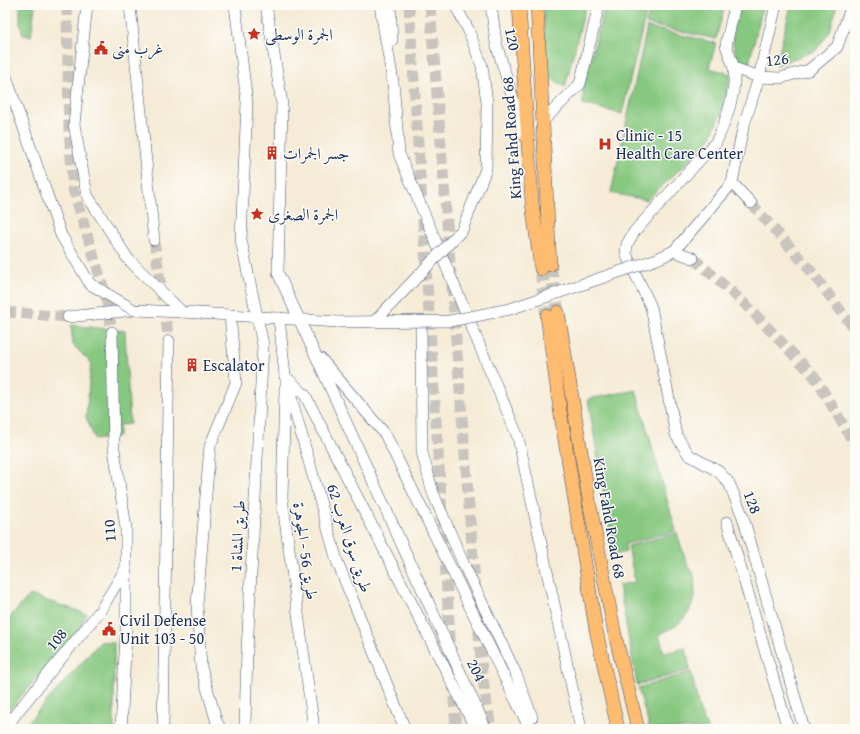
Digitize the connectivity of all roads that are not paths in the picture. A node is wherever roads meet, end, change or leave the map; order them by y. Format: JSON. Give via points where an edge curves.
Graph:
{"nodes":[{"id":1,"x":87,"y":5,"type":"edge"},
{"id":2,"x":130,"y":5,"type":"edge"},
{"id":3,"x":235,"y":5,"type":"edge"},
{"id":4,"x":266,"y":5,"type":"edge"},
{"id":5,"x":380,"y":5,"type":"edge"},
{"id":6,"x":390,"y":5,"type":"edge"},
{"id":7,"x":455,"y":5,"type":"edge"},
{"id":8,"x":491,"y":5,"type":"edge"},
{"id":9,"x":519,"y":5,"type":"edge"},
{"id":10,"x":537,"y":5,"type":"edge"},
{"id":11,"x":599,"y":5,"type":"edge"},
{"id":12,"x":735,"y":5,"type":"edge"},
{"id":13,"x":776,"y":5,"type":"edge"},
{"id":14,"x":852,"y":5,"type":"edge"},
{"id":15,"x":734,"y":68,"type":"junction"},
{"id":16,"x":5,"y":74,"type":"edge"},
{"id":17,"x":759,"y":77,"type":"junction"},
{"id":18,"x":393,"y":82,"type":"junction"},
{"id":19,"x":542,"y":122,"type":"junction"},
{"id":20,"x":529,"y":149,"type":"junction"},
{"id":21,"x":732,"y":183,"type":"junction"},
{"id":22,"x":751,"y":203,"type":"tunnel mouth"},
{"id":23,"x":154,"y":240,"type":"tunnel mouth"},
{"id":24,"x":674,"y":251,"type":"junction"},
{"id":25,"x":693,"y":258,"type":"tunnel mouth"},
{"id":26,"x":134,"y":310,"type":"junction"},
{"id":27,"x":182,"y":312,"type":"junction"},
{"id":28,"x":230,"y":315,"type":"junction"},
{"id":29,"x":68,"y":317,"type":"tunnel mouth"},
{"id":30,"x":279,"y":318,"type":"junction"},
{"id":31,"x":374,"y":322,"type":"junction"},
{"id":32,"x":421,"y":322,"type":"junction"},
{"id":33,"x":112,"y":332,"type":"tunnel mouth"},
{"id":34,"x":169,"y":341,"type":"tunnel mouth"},
{"id":35,"x":312,"y":349,"type":"junction"},
{"id":36,"x":285,"y":376,"type":"junction"},
{"id":37,"x":727,"y":522,"type":"dead end"},
{"id":38,"x":126,"y":567,"type":"junction"},
{"id":39,"x":795,"y":697,"type":"junction"},
{"id":40,"x":6,"y":729,"type":"edge"},
{"id":41,"x":121,"y":729,"type":"edge"},
{"id":42,"x":163,"y":729,"type":"edge"},
{"id":43,"x":221,"y":729,"type":"edge"},
{"id":44,"x":246,"y":729,"type":"edge"},
{"id":45,"x":314,"y":729,"type":"edge"},
{"id":46,"x":405,"y":729,"type":"edge"},
{"id":47,"x":476,"y":729,"type":"edge"},
{"id":48,"x":486,"y":729,"type":"edge"},
{"id":49,"x":530,"y":729,"type":"edge"},
{"id":50,"x":536,"y":729,"type":"edge"},
{"id":51,"x":580,"y":729,"type":"edge"},
{"id":52,"x":618,"y":729,"type":"edge"},
{"id":53,"x":638,"y":729,"type":"edge"},
{"id":54,"x":788,"y":729,"type":"edge"},
{"id":55,"x":804,"y":729,"type":"edge"},
{"id":56,"x":813,"y":729,"type":"edge"}],
"edges":[{"from":1,"to":27,"type":"street","bridge":true,"via":[[74,124],[87,195],[128,259]]},
{"from":2,"to":23,"type":"street"},
{"from":3,"to":44,"type":"street","name":"طريق المشاة 1","via":[[247,103],[241,240],[263,345],[247,651]]},
{"from":4,"to":35,"type":"street","name":"204","via":[[282,104],[278,273]]},
{"from":5,"to":18,"type":"street"},
{"from":6,"to":18,"type":"street"},
{"from":7,"to":31,"type":"street","bridge":true,"via":[[468,29],[482,66],[488,103],[486,169],[462,230]]},
{"from":8,"to":20,"type":"street","name":"120","via":[[496,43]]},
{"from":9,"to":20,"type":"main road","name":"King Fahd Road 68"},
{"from":10,"to":19,"type":"main road","name":"King Fahd Road 68"},
{"from":11,"to":19,"type":"street","via":[[580,84]]},
{"from":12,"to":15,"type":"street","via":[[726,45]]},
{"from":13,"to":17,"type":"street"},
{"from":14,"to":17,"type":"street","name":"126","via":[[837,47],[809,70],[780,78]]},
{"from":15,"to":17,"type":"street","name":"126"},
{"from":15,"to":39,"type":"street","name":"128","via":[[735,83],[724,125],[716,142],[634,232],[627,244],[626,254],[651,307],[676,435],[689,455],[718,471],[729,483],[743,517]]},
{"from":16,"to":26,"type":"street","bridge":true,"via":[[61,235],[90,284]]},
{"from":17,"to":21,"type":"street","via":[[743,128]]},
{"from":18,"to":51,"type":"street","via":[[399,154],[518,437]]},
{"from":19,"to":20,"type":"main road","name":"King Fahd Road 68","via":[[546,267],[532,203]]},
{"from":21,"to":22,"type":"street"},
{"from":21,"to":24,"type":"street"},
{"from":24,"to":25,"type":"street"},
{"from":24,"to":32,"type":"street","bridge":true,"via":[[510,309],[450,321]]},
{"from":26,"to":27,"type":"street","bridge":true},
{"from":26,"to":29,"type":"street"},
{"from":27,"to":28,"type":"street"},
{"from":28,"to":30,"type":"street"},
{"from":28,"to":43,"type":"street","via":[[236,383],[210,446],[197,605],[201,668]]},
{"from":30,"to":31,"type":"street","bridge":true},
{"from":30,"to":36,"type":"street"},
{"from":31,"to":32,"type":"street","bridge":true},
{"from":32,"to":50,"type":"street","via":[[422,452],[433,493],[516,674]]},
{"from":33,"to":38,"type":"street","name":"110","via":[[114,449],[126,528]]},
{"from":34,"to":42,"type":"street"},
{"from":35,"to":48,"type":"street","name":"204"},
{"from":35,"to":49,"type":"street","via":[[385,434]]},
{"from":36,"to":45,"type":"street","name":"طريق 56 - الجوهرة","via":[[282,498]]},
{"from":36,"to":46,"type":"street","name":"طريق سوق العرب 62","via":[[337,561]]},
{"from":36,"to":47,"type":"street","via":[[305,395]]},
{"from":37,"to":54,"type":"street"},
{"from":38,"to":40,"type":"street","name":"108","via":[[100,611]]},
{"from":38,"to":41,"type":"street","name":"110","via":[[126,634]]},
{"from":39,"to":55,"type":"street","name":"128"},
{"from":39,"to":56,"type":"street","via":[[802,700]]},
{"from":52,"to":53,"type":"main road","name":"King Fahd Road 68","via":[[596,630],[560,410],[553,314],[615,635]]}]}
